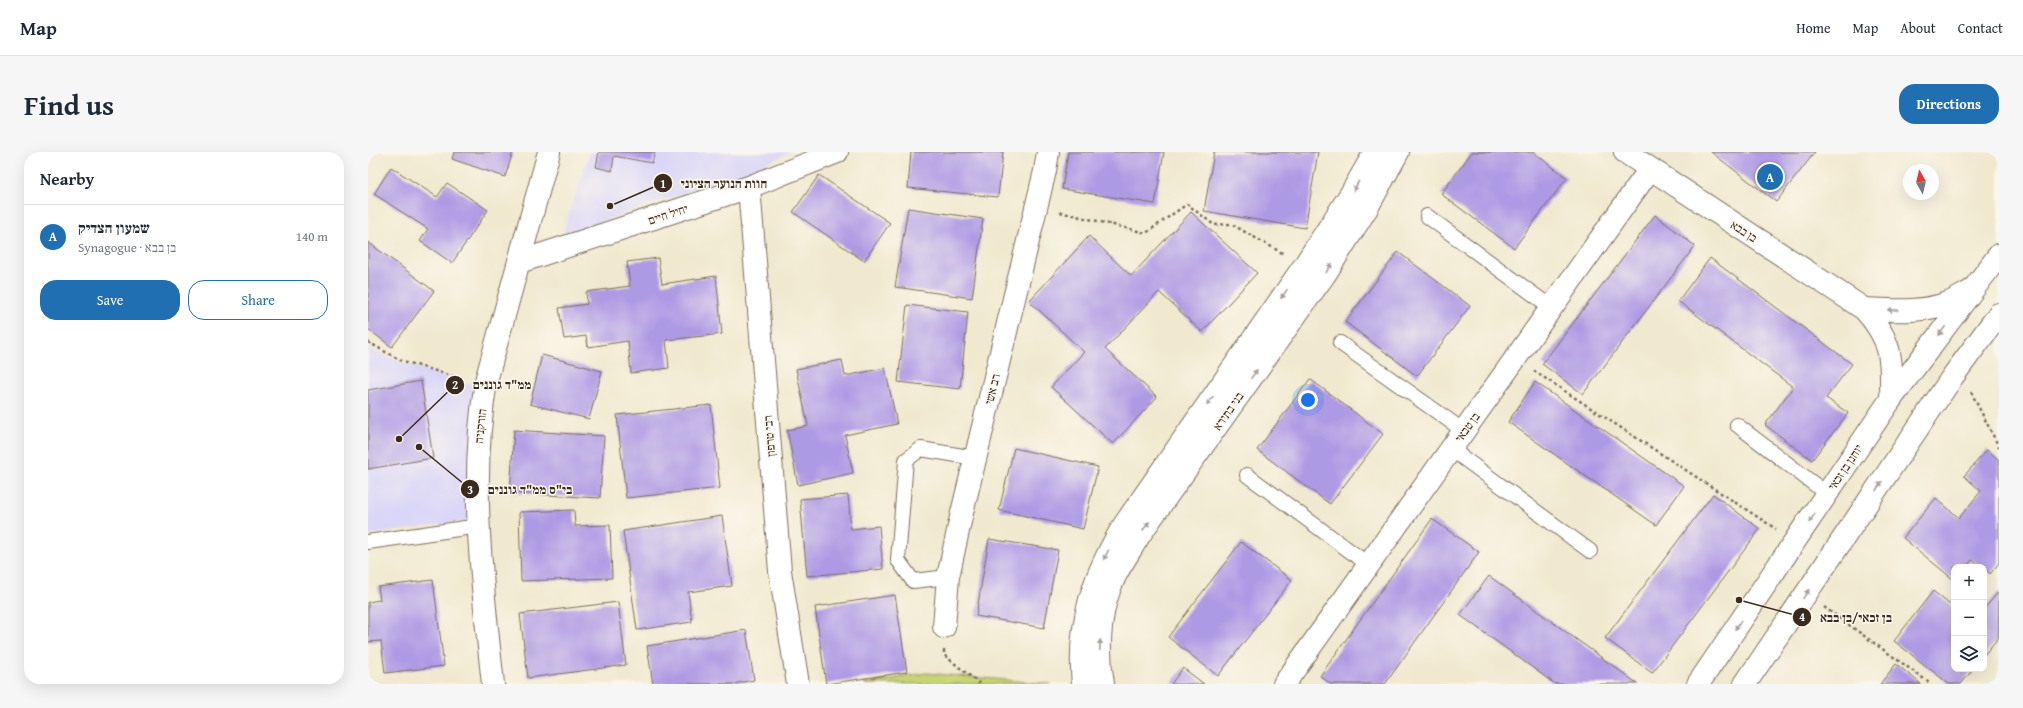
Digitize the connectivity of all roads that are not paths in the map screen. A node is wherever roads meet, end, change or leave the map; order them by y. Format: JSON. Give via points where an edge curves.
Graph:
{"nodes":[{"id":1,"x":549,"y":152,"type":"edge"},
{"id":2,"x":837,"y":152,"type":"edge"},
{"id":3,"x":1048,"y":152,"type":"edge"},
{"id":4,"x":1375,"y":152,"type":"edge"},
{"id":5,"x":1398,"y":152,"type":"edge"},
{"id":6,"x":1625,"y":152,"type":"edge"},
{"id":7,"x":1650,"y":169,"type":"junction"},
{"id":8,"x":749,"y":187,"type":"junction"},
{"id":9,"x":1427,"y":216,"type":"dead end"},
{"id":10,"x":1999,"y":255,"type":"edge"},
{"id":11,"x":519,"y":262,"type":"junction"},
{"id":12,"x":1971,"y":291,"type":"junction"},
{"id":13,"x":1552,"y":308,"type":"junction"},
{"id":14,"x":1864,"y":309,"type":"junction"},
{"id":15,"x":1999,"y":314,"type":"edge"},
{"id":16,"x":1340,"y":343,"type":"dead end"},
{"id":17,"x":1891,"y":399,"type":"junction"},
{"id":18,"x":1737,"y":425,"type":"dead end"},
{"id":19,"x":1464,"y":431,"type":"junction"},
{"id":20,"x":1451,"y":449,"type":"junction"},
{"id":21,"x":975,"y":458,"type":"junction"},
{"id":22,"x":1247,"y":475,"type":"dead end"},
{"id":23,"x":1828,"y":494,"type":"junction"},
{"id":24,"x":479,"y":526,"type":"junction"},
{"id":25,"x":368,"y":542,"type":"edge"},
{"id":26,"x":1590,"y":551,"type":"dead end"},
{"id":27,"x":1369,"y":565,"type":"junction"},
{"id":28,"x":948,"y":577,"type":"junction"},
{"id":29,"x":944,"y":627,"type":"road end"},
{"id":30,"x":493,"y":684,"type":"edge"},
{"id":31,"x":798,"y":684,"type":"edge"},
{"id":32,"x":1082,"y":684,"type":"edge"},
{"id":33,"x":1103,"y":684,"type":"edge"},
{"id":34,"x":1284,"y":684,"type":"edge"},
{"id":35,"x":1698,"y":684,"type":"edge"},
{"id":36,"x":1745,"y":684,"type":"edge"}],
"edges":[{"from":1,"to":11,"type":"street","name":"הורקניה"},
{"from":2,"to":8,"type":"street","name":"יחיל חיים"},
{"from":3,"to":21,"type":"street","name":"רב אשי"},
{"from":4,"to":32,"type":"street","name":"בני בתירא","one_way":true,"via":[[1304,266],[1111,546],[1094,582],[1084,625],[1081,644]]},
{"from":33,"to":5,"type":"street","name":"בני בתירא","one_way":true,"via":[[1100,649],[1102,620],[1108,593],[1116,574],[1140,534],[1325,274],[1367,208]]},
{"from":6,"to":7,"type":"street","name":"בן בבא"},
{"from":7,"to":13,"type":"street","name":"בן טבאי"},
{"from":7,"to":14,"type":"street","name":"בן בבא"},
{"from":8,"to":11,"type":"street","name":"יחיל חיים"},
{"from":8,"to":31,"type":"street","name":"רבי טרפון","via":[[780,571]]},
{"from":9,"to":13,"type":"lane"},
{"from":10,"to":12,"type":"street","name":"יוחנן בן זכאי"},
{"from":11,"to":24,"type":"street","name":"הורקניה","via":[[486,381],[477,457]]},
{"from":12,"to":14,"type":"street","one_way":true,"via":[[1948,303],[1930,308]]},
{"from":12,"to":17,"type":"street","name":"יוחנן בן זכאי","one_way":true},
{"from":13,"to":19,"type":"street","name":"בן טבאי"},
{"from":14,"to":17,"type":"street","name":"בן בבא","via":[[1885,337],[1892,372]]},
{"from":36,"to":15,"type":"street","one_way":true,"via":[[1953,376]]},
{"from":16,"to":19,"type":"lane"},
{"from":17,"to":23,"type":"street","name":"יוחנן בן זכאי"},
{"from":18,"to":23,"type":"lane"},
{"from":19,"to":20,"type":"street","name":"בן טבאי"},
{"from":20,"to":26,"type":"lane"},
{"from":20,"to":27,"type":"street","name":"בן טבאי"},
{"from":21,"to":28,"type":"street","name":"רב אשי"},
{"from":21,"to":28,"type":"lane","via":[[921,449],[906,460],[898,560],[913,581]]},
{"from":22,"to":27,"type":"lane"},
{"from":23,"to":35,"type":"street","name":"יוחנן בן זכאי","one_way":true},
{"from":24,"to":25,"type":"lane"},
{"from":24,"to":30,"type":"street","name":"הורקניה","via":[[481,577]]},
{"from":27,"to":34,"type":"street","name":"בן טבאי"},
{"from":28,"to":29,"type":"street","name":"רב אשי"}]}
